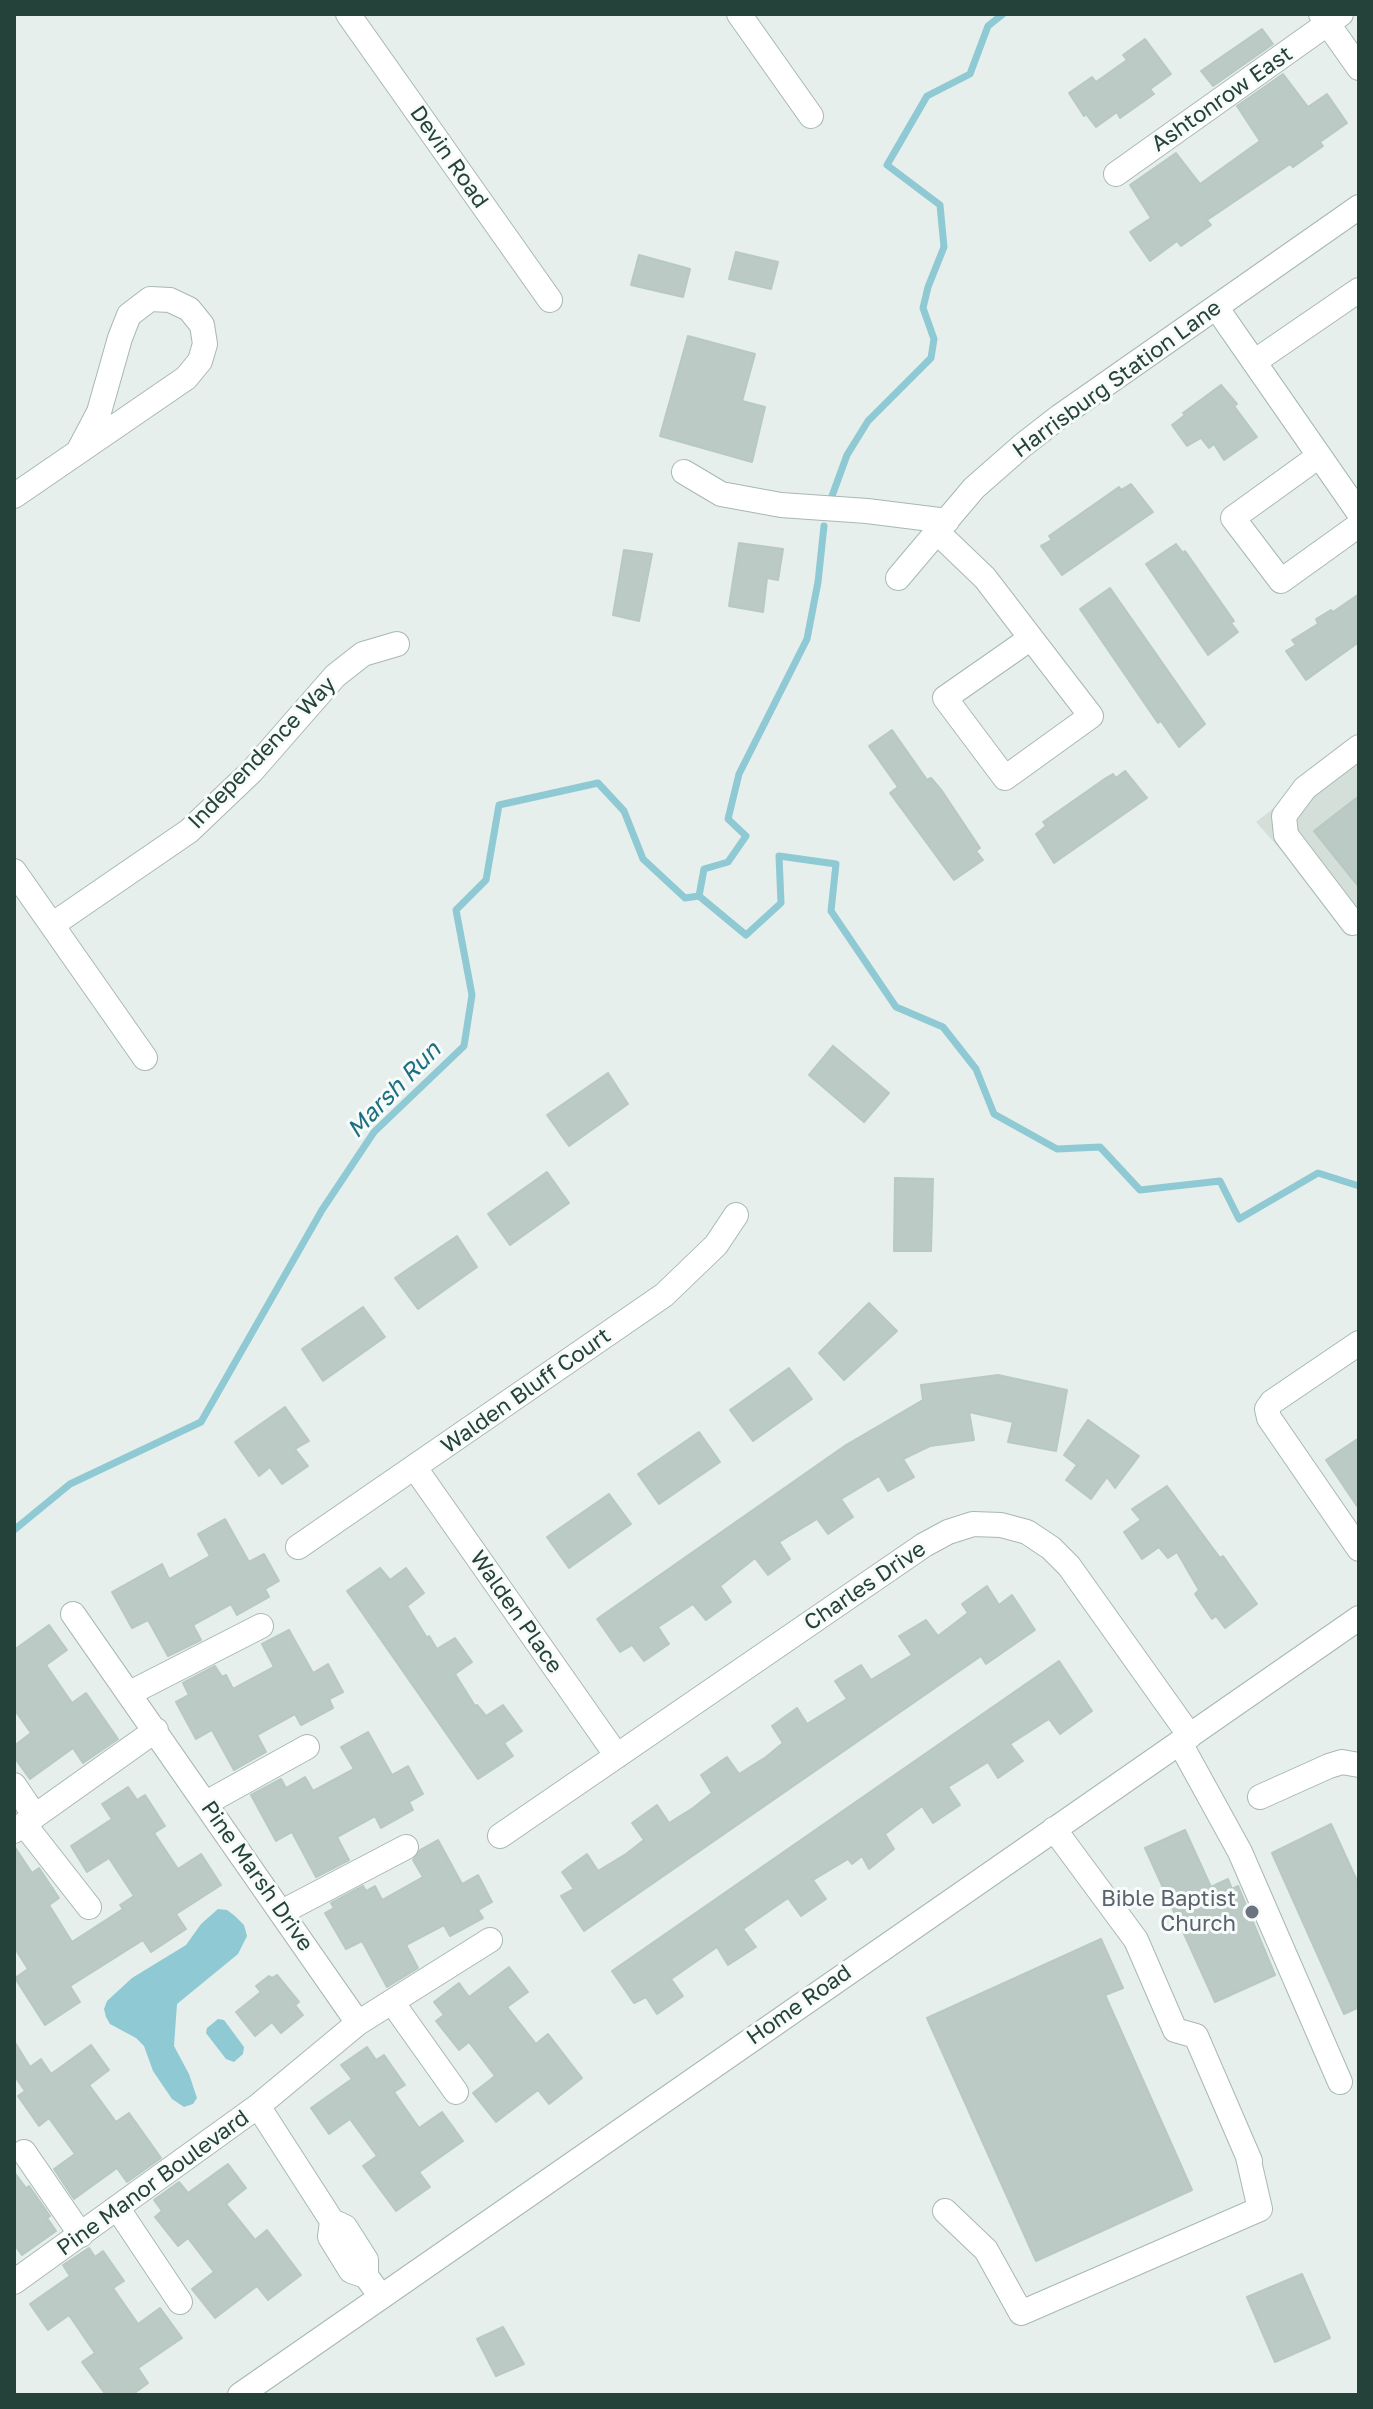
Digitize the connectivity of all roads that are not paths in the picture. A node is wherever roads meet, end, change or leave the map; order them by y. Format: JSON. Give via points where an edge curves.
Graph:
{"nodes":[{"id":1,"x":348,"y":14,"type":"edge"},
{"id":2,"x":739,"y":14,"type":"edge"},
{"id":3,"x":1330,"y":17,"type":"edge"},
{"id":4,"x":1359,"y":68,"type":"edge"},
{"id":5,"x":811,"y":116,"type":"dead end"},
{"id":6,"x":1116,"y":174,"type":"dead end"},
{"id":7,"x":1359,"y":207,"type":"edge"},
{"id":8,"x":1359,"y":290,"type":"edge"},
{"id":9,"x":550,"y":300,"type":"dead end"},
{"id":10,"x":1216,"y":307,"type":"junction"},
{"id":11,"x":1254,"y":362,"type":"junction"},
{"id":12,"x":79,"y":450,"type":"junction"},
{"id":13,"x":1319,"y":456,"type":"junction"},
{"id":14,"x":684,"y":472,"type":"dead end"},
{"id":15,"x":14,"y":496,"type":"edge"},
{"id":16,"x":1359,"y":513,"type":"edge"},
{"id":17,"x":1359,"y":525,"type":"edge"},
{"id":18,"x":942,"y":526,"type":"junction"},
{"id":19,"x":898,"y":578,"type":"dead end"},
{"id":20,"x":1031,"y":638,"type":"junction"},
{"id":21,"x":397,"y":644,"type":"dead end"},
{"id":22,"x":1359,"y":747,"type":"edge"},
{"id":23,"x":14,"y":871,"type":"edge"},
{"id":24,"x":1357,"y":924,"type":"edge"},
{"id":25,"x":52,"y":925,"type":"junction"},
{"id":26,"x":145,"y":1058,"type":"dead end"},
{"id":27,"x":736,"y":1215,"type":"dead end"},
{"id":28,"x":1359,"y":1343,"type":"edge"},
{"id":29,"x":415,"y":1468,"type":"junction"},
{"id":30,"x":298,"y":1547,"type":"dead end"},
{"id":31,"x":1359,"y":1549,"type":"edge"},
{"id":32,"x":73,"y":1614,"type":"dead end"},
{"id":33,"x":1359,"y":1618,"type":"edge"},
{"id":34,"x":261,"y":1626,"type":"dead end"},
{"id":35,"x":130,"y":1693,"type":"junction"},
{"id":36,"x":156,"y":1730,"type":"junction"},
{"id":37,"x":1185,"y":1739,"type":"junction"},
{"id":38,"x":307,"y":1747,"type":"dead end"},
{"id":39,"x":617,"y":1756,"type":"junction"},
{"id":40,"x":1359,"y":1765,"type":"edge"},
{"id":41,"x":14,"y":1785,"type":"edge"},
{"id":42,"x":1260,"y":1797,"type":"dead end"},
{"id":43,"x":206,"y":1803,"type":"junction"},
{"id":44,"x":24,"y":1823,"type":"edge"},
{"id":45,"x":1054,"y":1829,"type":"junction"},
{"id":46,"x":500,"y":1836,"type":"dead end"},
{"id":47,"x":406,"y":1847,"type":"dead end"},
{"id":48,"x":89,"y":1907,"type":"dead end"},
{"id":49,"x":282,"y":1912,"type":"junction"},
{"id":50,"x":490,"y":1940,"type":"dead end"},
{"id":51,"x":392,"y":2002,"type":"junction"},
{"id":52,"x":358,"y":2023,"type":"junction"},
{"id":53,"x":1340,"y":2082,"type":"dead end"},
{"id":54,"x":456,"y":2092,"type":"dead end"},
{"id":55,"x":258,"y":2106,"type":"junction"},
{"id":56,"x":24,"y":2152,"type":"dead end"},
{"id":57,"x":118,"y":2209,"type":"junction"},
{"id":58,"x":945,"y":2211,"type":"dead end"},
{"id":59,"x":81,"y":2235,"type":"junction"},
{"id":60,"x":14,"y":2282,"type":"edge"},
{"id":61,"x":373,"y":2286,"type":"junction"},
{"id":62,"x":180,"y":2302,"type":"dead end"},
{"id":63,"x":240,"y":2395,"type":"edge"}],
"edges":[{"from":1,"to":9,"type":"street","name":"Devin Road"},
{"from":2,"to":5,"type":"street"},
{"from":3,"to":4,"type":"street"},
{"from":3,"to":6,"type":"street","name":"Ashtonrow East"},
{"from":7,"to":10,"type":"street","name":"Harrisburg Station Lane"},
{"from":8,"to":11,"type":"street"},
{"from":10,"to":11,"type":"street"},
{"from":10,"to":18,"type":"street","name":"Harrisburg Station Lane","via":[[1023,445],[974,488]]},
{"from":11,"to":13,"type":"street"},
{"from":12,"to":12,"type":"street","via":[[186,378],[200,361],[205,344],[202,325],[189,309],[150,299],[129,315],[99,412]]},
{"from":12,"to":15,"type":"street"},
{"from":13,"to":16,"type":"street"},
{"from":13,"to":17,"type":"street","via":[[1233,518],[1281,581]]},
{"from":14,"to":18,"type":"street","via":[[721,494],[867,511]]},
{"from":18,"to":19,"type":"street","name":"Harrisburg Station Lane"},
{"from":18,"to":20,"type":"street"},
{"from":20,"to":20,"type":"street","via":[[1091,716],[1005,778],[945,698]]},
{"from":21,"to":25,"type":"street","name":"Independence Way","via":[[363,654],[335,676],[252,771],[189,831]]},
{"from":22,"to":24,"type":"street","via":[[1305,788],[1284,816],[1286,835]]},
{"from":23,"to":25,"type":"street"},
{"from":25,"to":26,"type":"street"},
{"from":27,"to":29,"type":"street","name":"Walden Bluff Court","via":[[716,1245],[664,1295]]},
{"from":28,"to":31,"type":"street","via":[[1267,1409]]},
{"from":29,"to":30,"type":"street","name":"Walden Bluff Court"},
{"from":29,"to":39,"type":"street","name":"Walden Place"},
{"from":32,"to":35,"type":"street","name":"Pine Marsh Drive"},
{"from":33,"to":37,"type":"street","name":"Home Road"},
{"from":34,"to":35,"type":"street"},
{"from":35,"to":36,"type":"street","name":"Pine Marsh Drive"},
{"from":36,"to":43,"type":"street","name":"Pine Marsh Drive"},
{"from":36,"to":44,"type":"street"},
{"from":37,"to":39,"type":"street","name":"Charles Drive","via":[[1069,1566],[1027,1532],[973,1524],[924,1545]]},
{"from":37,"to":45,"type":"street","name":"Home Road"},
{"from":37,"to":53,"type":"street","name":"Charles Drive"},
{"from":38,"to":43,"type":"street"},
{"from":39,"to":46,"type":"street","name":"Charles Drive"},
{"from":40,"to":42,"type":"street","via":[[1329,1766]]},
{"from":41,"to":44,"type":"street"},
{"from":43,"to":49,"type":"street","name":"Pine Marsh Drive"},
{"from":44,"to":48,"type":"street"},
{"from":45,"to":58,"type":"street","via":[[1136,1940],[1175,2030],[1196,2036],[1249,2159],[1260,2209],[1021,2313],[986,2250]]},
{"from":45,"to":61,"type":"street","name":"Home Road"},
{"from":47,"to":49,"type":"street"},
{"from":49,"to":52,"type":"street","name":"Pine Marsh Drive"},
{"from":50,"to":51,"type":"street"},
{"from":51,"to":52,"type":"street"},
{"from":51,"to":54,"type":"street"},
{"from":52,"to":55,"type":"street"},
{"from":55,"to":57,"type":"street","name":"Pine Manor Boulevard"},
{"from":55,"to":61,"type":"street","name":"Pine Manor Boulevard","via":[[332,2221],[330,2237],[351,2271]]},
{"from":56,"to":59,"type":"street"},
{"from":57,"to":59,"type":"street","name":"Pine Manor Boulevard"},
{"from":57,"to":62,"type":"street"},
{"from":59,"to":60,"type":"street","name":"Pine Manor Boulevard"},
{"from":61,"to":63,"type":"street","name":"Home Road"}]}
